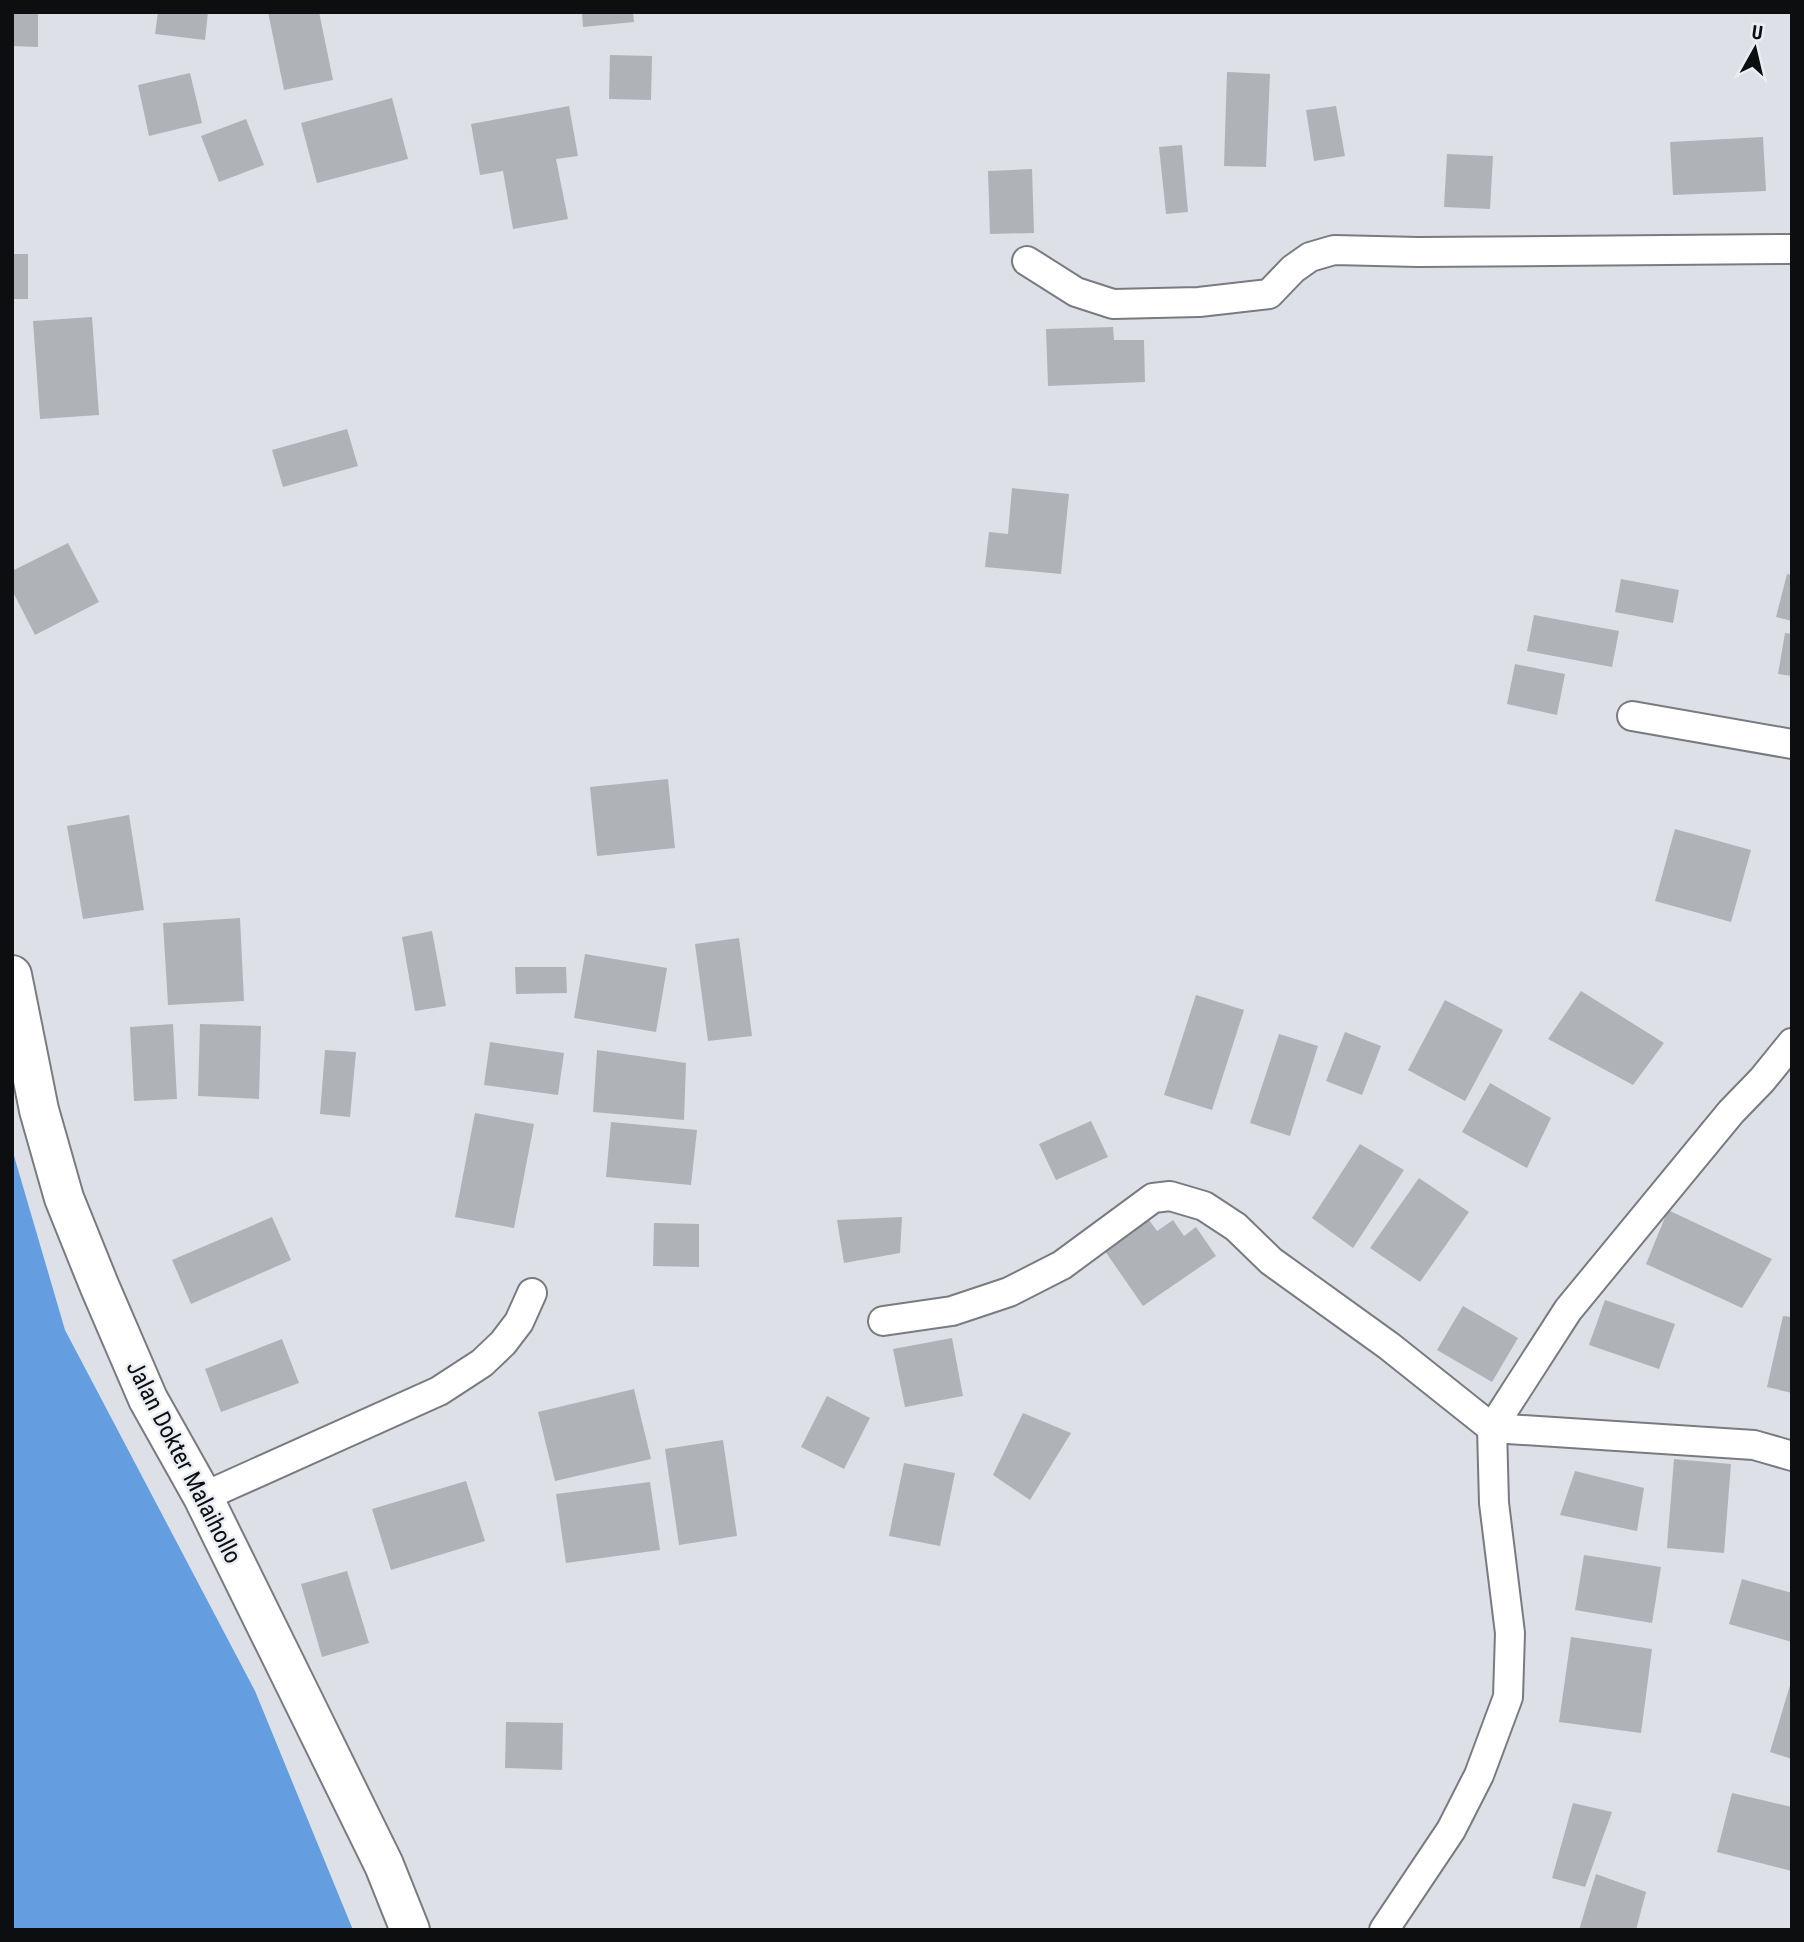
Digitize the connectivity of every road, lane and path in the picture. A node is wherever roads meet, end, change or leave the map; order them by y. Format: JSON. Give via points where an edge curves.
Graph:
{"nodes":[{"id":1,"x":1792,"y":249,"type":"edge"},
{"id":2,"x":1027,"y":261,"type":"dead end"},
{"id":3,"x":1632,"y":716,"type":"dead end"},
{"id":4,"x":1792,"y":744,"type":"edge"},
{"id":5,"x":12,"y":975,"type":"edge"},
{"id":6,"x":1792,"y":1043,"type":"edge"},
{"id":7,"x":532,"y":1293,"type":"dead end"},
{"id":8,"x":883,"y":1321,"type":"dead end"},
{"id":9,"x":1492,"y":1428,"type":"junction"},
{"id":10,"x":1792,"y":1456,"type":"edge"},
{"id":11,"x":203,"y":1497,"type":"junction"},
{"id":12,"x":410,"y":1930,"type":"edge"},
{"id":13,"x":1384,"y":1930,"type":"edge"}],
"edges":[{"from":1,"to":2,"type":"street","via":[[1334,250],[1310,257],[1269,294],[1199,302],[1113,304],[1076,292]]},
{"from":3,"to":4,"type":"street"},
{"from":5,"to":11,"type":"main road","name":"Jalan Dokter Malaihollo","via":[[39,1110],[64,1198],[148,1399]]},
{"from":6,"to":9,"type":"street","via":[[1568,1310]]},
{"from":7,"to":11,"type":"street","via":[[503,1343],[439,1391]]},
{"from":8,"to":9,"type":"street","via":[[952,1311],[1009,1292],[1062,1265],[1153,1198],[1170,1196],[1204,1206],[1236,1227],[1271,1261],[1390,1346]]},
{"from":9,"to":10,"type":"street","via":[[1754,1446]]},
{"from":9,"to":13,"type":"street","via":[[1494,1503],[1510,1633],[1508,1698],[1479,1775],[1451,1830]]},
{"from":11,"to":12,"type":"main road","name":"Jalan Dokter Malaihollo","via":[[384,1865]]}]}
